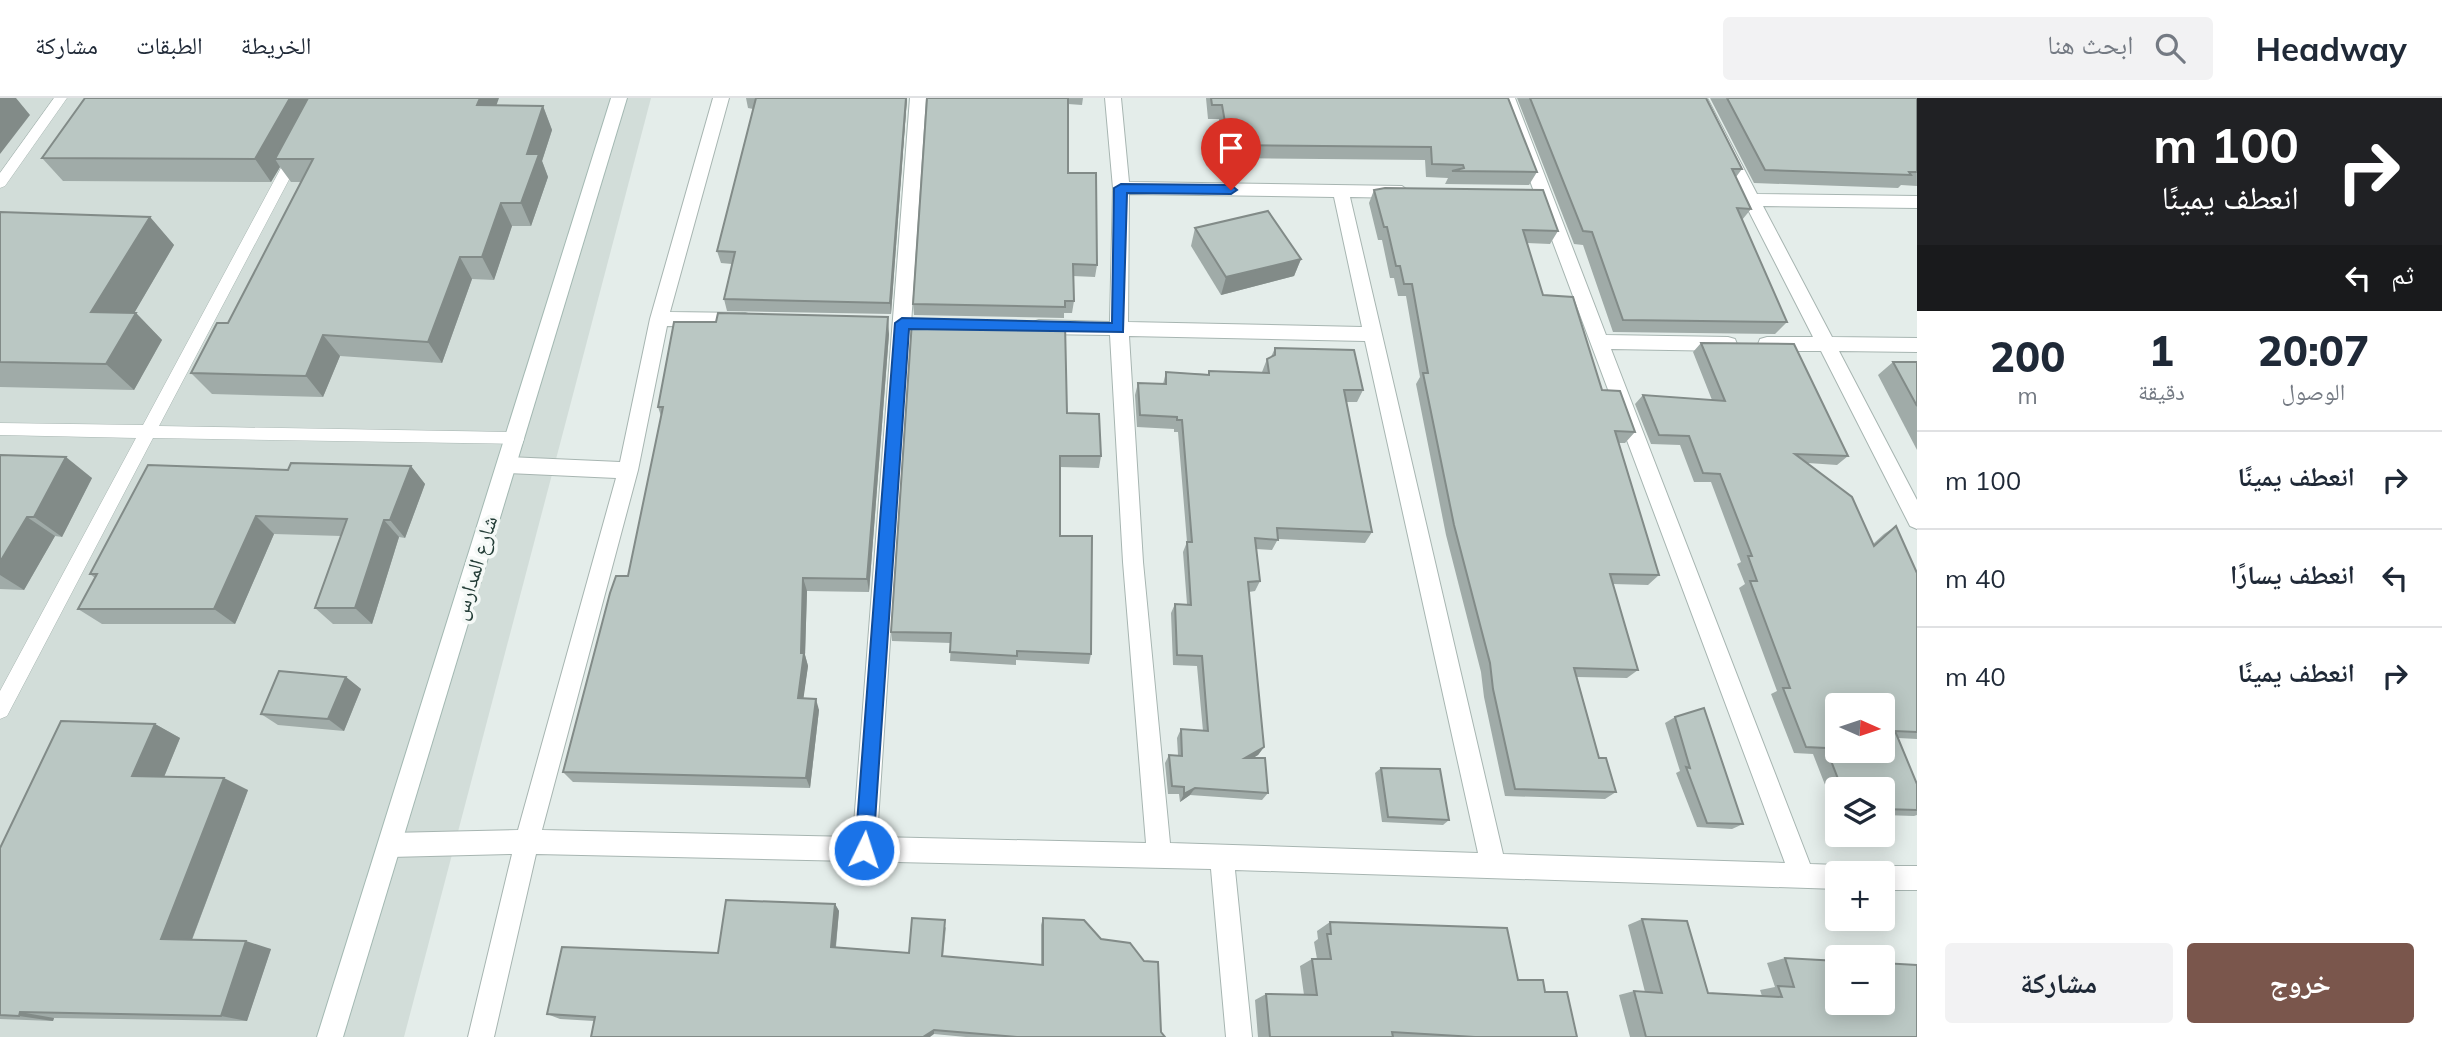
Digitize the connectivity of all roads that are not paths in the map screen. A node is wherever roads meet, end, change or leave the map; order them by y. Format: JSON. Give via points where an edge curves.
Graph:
{"nodes":[{"id":1,"x":61,"y":98,"type":"edge"},
{"id":2,"x":619,"y":98,"type":"edge"},
{"id":3,"x":720,"y":98,"type":"edge"},
{"id":4,"x":918,"y":98,"type":"edge"},
{"id":5,"x":1112,"y":98,"type":"edge"},
{"id":6,"x":1507,"y":98,"type":"edge"},
{"id":7,"x":1699,"y":98,"type":"edge"},
{"id":8,"x":307,"y":134,"type":"edge"},
{"id":9,"x":0,"y":183,"type":"edge"},
{"id":10,"x":1121,"y":188,"type":"junction"},
{"id":11,"x":1341,"y":191,"type":"junction"},
{"id":12,"x":1422,"y":193,"type":"edge"},
{"id":13,"x":1751,"y":200,"type":"junction"},
{"id":14,"x":1917,"y":202,"type":"edge"},
{"id":15,"x":659,"y":319,"type":"junction"},
{"id":16,"x":767,"y":320,"type":"edge"},
{"id":17,"x":1024,"y":326,"type":"edge"},
{"id":18,"x":1119,"y":329,"type":"junction"},
{"id":19,"x":1372,"y":334,"type":"junction"},
{"id":20,"x":1601,"y":342,"type":"junction"},
{"id":21,"x":1829,"y":345,"type":"junction"},
{"id":22,"x":1917,"y":345,"type":"edge"},
{"id":23,"x":0,"y":429,"type":"edge"},
{"id":24,"x":147,"y":432,"type":"junction"},
{"id":25,"x":516,"y":439,"type":"junction"},
{"id":26,"x":507,"y":465,"type":"junction"},
{"id":27,"x":628,"y":470,"type":"junction"},
{"id":28,"x":1917,"y":520,"type":"edge"},
{"id":29,"x":0,"y":710,"type":"edge"},
{"id":30,"x":527,"y":842,"type":"junction"},
{"id":31,"x":390,"y":845,"type":"junction"},
{"id":32,"x":864,"y":850,"type":"junction"},
{"id":33,"x":1159,"y":855,"type":"junction"},
{"id":34,"x":1222,"y":857,"type":"junction"},
{"id":35,"x":1493,"y":864,"type":"junction"},
{"id":36,"x":1802,"y":876,"type":"junction"},
{"id":37,"x":1825,"y":877,"type":"edge"},
{"id":38,"x":1895,"y":880,"type":"edge"},
{"id":39,"x":1915,"y":882,"type":"edge"},
{"id":40,"x":330,"y":1037,"type":"edge"},
{"id":41,"x":481,"y":1037,"type":"edge"},
{"id":42,"x":1239,"y":1037,"type":"edge"}],
"edges":[{"from":1,"to":9,"type":"lane"},
{"from":2,"to":25,"type":"street","name":"شارع المدارس"},
{"from":3,"to":15,"type":"street"},
{"from":4,"to":32,"type":"street"},
{"from":5,"to":10,"type":"street"},
{"from":6,"to":20,"type":"street","via":[[1536,194]]},
{"from":7,"to":13,"type":"street"},
{"from":8,"to":24,"type":"lane"},
{"from":10,"to":11,"type":"street"},
{"from":10,"to":18,"type":"street"},
{"from":11,"to":12,"type":"street"},
{"from":11,"to":19,"type":"street"},
{"from":13,"to":14,"type":"street"},
{"from":13,"to":21,"type":"street"},
{"from":15,"to":16,"type":"street"},
{"from":15,"to":27,"type":"street"},
{"from":17,"to":18,"type":"street"},
{"from":18,"to":19,"type":"street"},
{"from":18,"to":33,"type":"street","via":[[1133,562]]},
{"from":19,"to":35,"type":"street"},
{"from":20,"to":21,"type":"street"},
{"from":20,"to":36,"type":"street"},
{"from":21,"to":22,"type":"street"},
{"from":21,"to":28,"type":"street"},
{"from":23,"to":24,"type":"lane"},
{"from":24,"to":25,"type":"lane"},
{"from":24,"to":29,"type":"lane"},
{"from":25,"to":26,"type":"street","name":"شارع المدارس"},
{"from":26,"to":27,"type":"street"},
{"from":26,"to":31,"type":"street","name":"شارع المدارس"},
{"from":27,"to":30,"type":"street"},
{"from":30,"to":31,"type":"street"},
{"from":30,"to":32,"type":"street"},
{"from":30,"to":41,"type":"street"},
{"from":31,"to":40,"type":"street","name":"شارع المدارس"},
{"from":32,"to":33,"type":"street"},
{"from":33,"to":34,"type":"street"},
{"from":34,"to":35,"type":"street"},
{"from":34,"to":42,"type":"street"},
{"from":35,"to":36,"type":"street"},
{"from":36,"to":37,"type":"street"},
{"from":38,"to":39,"type":"street"}]}
